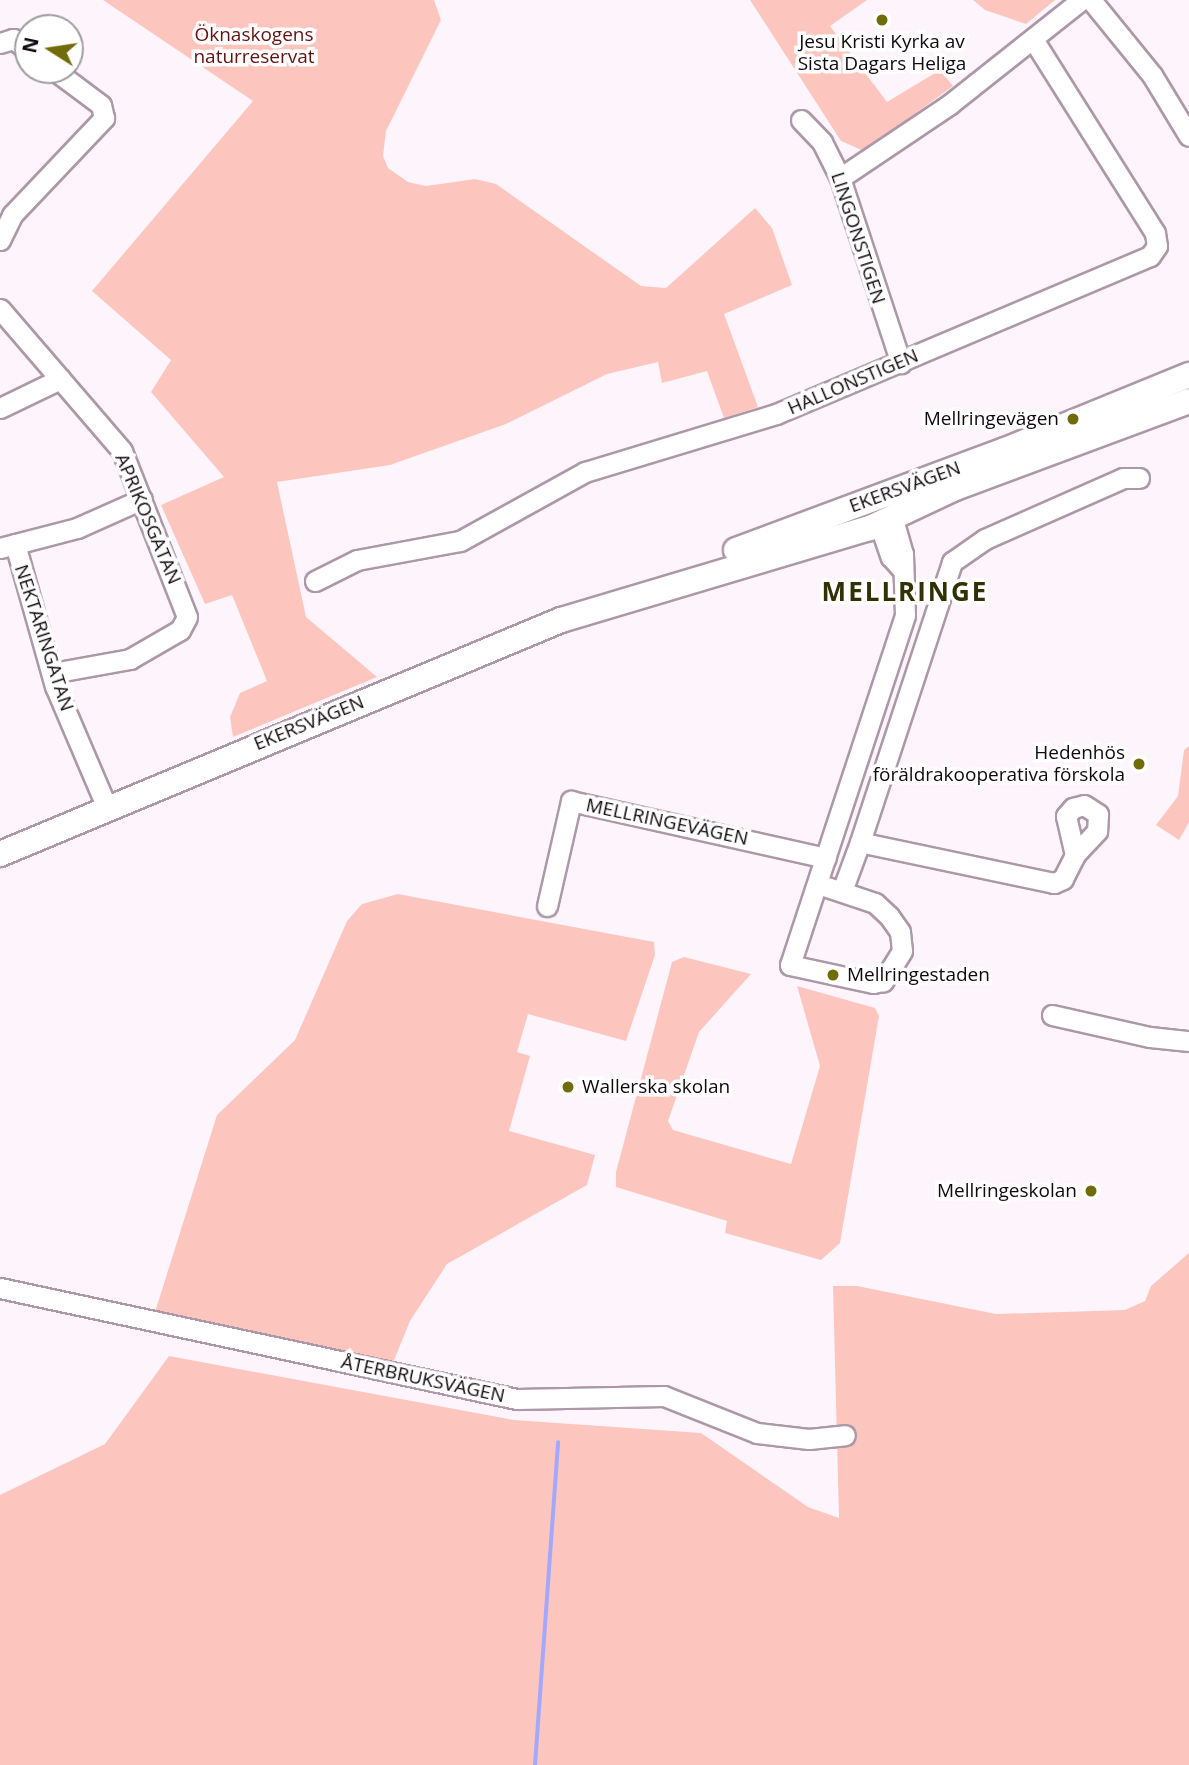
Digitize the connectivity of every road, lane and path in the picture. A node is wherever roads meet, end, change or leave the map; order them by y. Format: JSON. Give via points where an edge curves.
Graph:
{"nodes":[{"id":1,"x":1081,"y":0,"type":"edge"},
{"id":2,"x":1091,"y":0,"type":"edge"},
{"id":3,"x":1033,"y":39,"type":"junction"},
{"id":4,"x":73,"y":84,"type":"edge"},
{"id":5,"x":802,"y":120,"type":"dead end"},
{"id":6,"x":1189,"y":136,"type":"edge"},
{"id":7,"x":840,"y":178,"type":"junction"},
{"id":8,"x":0,"y":240,"type":"edge"},
{"id":9,"x":0,"y":309,"type":"edge"},
{"id":10,"x":901,"y":363,"type":"junction"},
{"id":11,"x":1189,"y":375,"type":"edge"},
{"id":12,"x":60,"y":379,"type":"junction"},
{"id":13,"x":1189,"y":401,"type":"edge"},
{"id":14,"x":0,"y":408,"type":"edge"},
{"id":15,"x":1139,"y":478,"type":"dead end"},
{"id":16,"x":142,"y":499,"type":"junction"},
{"id":17,"x":882,"y":508,"type":"junction"},
{"id":18,"x":7,"y":546,"type":"edge"},
{"id":19,"x":315,"y":581,"type":"dead end"},
{"id":20,"x":52,"y":673,"type":"junction"},
{"id":21,"x":107,"y":808,"type":"junction"},
{"id":22,"x":860,"y":842,"type":"junction"},
{"id":23,"x":0,"y":854,"type":"edge"},
{"id":24,"x":1074,"y":855,"type":"dead end"},
{"id":25,"x":826,"y":858,"type":"junction"},
{"id":26,"x":818,"y":884,"type":"junction"},
{"id":27,"x":842,"y":891,"type":"junction"},
{"id":28,"x":547,"y":906,"type":"dead end"},
{"id":29,"x":1052,"y":1015,"type":"dead end"},
{"id":30,"x":1189,"y":1041,"type":"edge"},
{"id":31,"x":0,"y":1288,"type":"edge"},
{"id":32,"x":845,"y":1436,"type":"dead end"}],
"edges":[{"from":1,"to":3,"type":"street"},
{"from":2,"to":6,"type":"street","via":[[1152,75]]},
{"from":3,"to":7,"type":"street","via":[[950,104]]},
{"from":3,"to":10,"type":"street","name":"HALLONSTIGEN","via":[[1155,233],[1157,246],[1150,256]]},
{"from":4,"to":8,"type":"street","via":[[101,105],[104,118],[12,215]]},
{"from":5,"to":7,"type":"street","name":"LINGONSTIGEN","via":[[822,142]]},
{"from":7,"to":10,"type":"street","name":"LINGONSTIGEN"},
{"from":9,"to":12,"type":"street","name":"APRIKOSGATAN"},
{"from":10,"to":19,"type":"street","name":"HALLONSTIGEN","via":[[764,418],[585,472],[460,541],[357,560]]},
{"from":11,"to":17,"type":"main road","name":"EKERSVÄGEN"},
{"from":12,"to":14,"type":"street"},
{"from":12,"to":16,"type":"street","name":"APRIKOSGATAN","via":[[122,452]]},
{"from":13,"to":17,"type":"main road","name":"EKERSVÄGEN"},
{"from":15,"to":22,"type":"street","via":[[1123,478],[985,539],[952,562]]},
{"from":16,"to":18,"type":"street","via":[[76,528]]},
{"from":16,"to":20,"type":"street","name":"APRIKOSGATAN","via":[[186,611],[186,623],[124,661]]},
{"from":17,"to":21,"type":"main road","name":"EKERSVÄGEN","via":[[561,620]]},
{"from":17,"to":25,"type":"street","via":[[903,554],[905,615]]},
{"from":18,"to":20,"type":"street","name":"NEKTARINGATAN"},
{"from":20,"to":21,"type":"street","name":"NEKTARINGATAN"},
{"from":21,"to":23,"type":"main road","name":"EKERSVÄGEN"},
{"from":22,"to":24,"type":"street","via":[[1054,883],[1070,870]]},
{"from":22,"to":27,"type":"street"},
{"from":25,"to":26,"type":"street"},
{"from":25,"to":28,"type":"street","name":"MELLRINGEVÄGEN","via":[[571,801]]},
{"from":26,"to":27,"type":"street"},
{"from":26,"to":27,"type":"street","via":[[790,965],[873,984],[883,981],[902,951],[900,932],[875,903]]},
{"from":29,"to":30,"type":"street"},
{"from":31,"to":32,"type":"street","name":"ÅTERBRUKSVÄGEN","via":[[517,1399],[664,1396],[757,1433],[809,1439]]}]}
